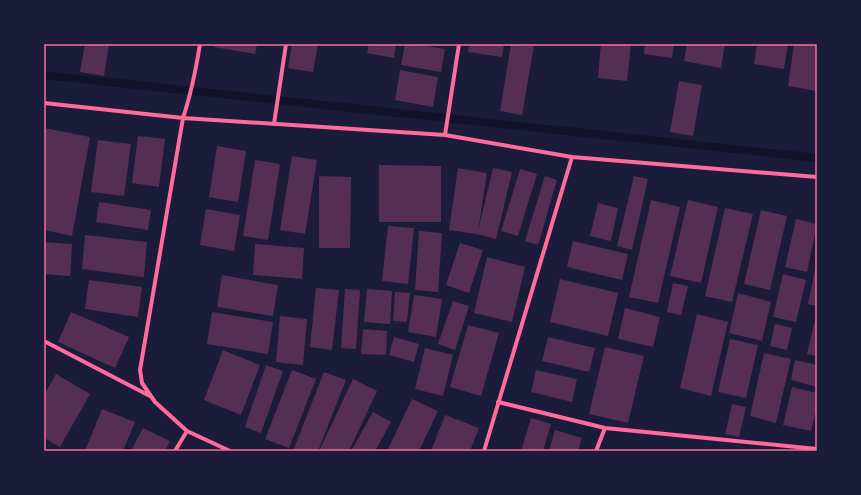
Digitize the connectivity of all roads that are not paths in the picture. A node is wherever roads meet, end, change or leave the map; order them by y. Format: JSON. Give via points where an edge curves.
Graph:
{"nodes":[{"id":1,"x":200,"y":44,"type":"edge"},
{"id":2,"x":286,"y":44,"type":"edge"},
{"id":3,"x":459,"y":44,"type":"edge"},
{"id":4,"x":44,"y":103,"type":"edge"},
{"id":5,"x":183,"y":118,"type":"junction"},
{"id":6,"x":274,"y":124,"type":"junction"},
{"id":7,"x":445,"y":135,"type":"junction"},
{"id":8,"x":572,"y":157,"type":"junction"},
{"id":9,"x":817,"y":177,"type":"edge"},
{"id":10,"x":44,"y":341,"type":"edge"},
{"id":11,"x":151,"y":396,"type":"junction"},
{"id":12,"x":498,"y":402,"type":"junction"},
{"id":13,"x":605,"y":428,"type":"junction"},
{"id":14,"x":187,"y":431,"type":"junction"},
{"id":15,"x":817,"y":449,"type":"edge"},
{"id":16,"x":175,"y":451,"type":"edge"},
{"id":17,"x":230,"y":451,"type":"edge"},
{"id":18,"x":484,"y":451,"type":"edge"},
{"id":19,"x":596,"y":451,"type":"edge"}],
"edges":[{"from":1,"to":5,"type":"street","via":[[197,67]]},
{"from":2,"to":6,"type":"street"},
{"from":3,"to":7,"type":"street"},
{"from":4,"to":5,"type":"street"},
{"from":5,"to":6,"type":"street"},
{"from":5,"to":11,"type":"street","via":[[140,370],[142,383]]},
{"from":6,"to":7,"type":"street"},
{"from":7,"to":8,"type":"street"},
{"from":8,"to":9,"type":"street"},
{"from":8,"to":12,"type":"street"},
{"from":10,"to":11,"type":"street"},
{"from":11,"to":14,"type":"street"},
{"from":12,"to":13,"type":"street"},
{"from":12,"to":18,"type":"street"},
{"from":13,"to":15,"type":"street"},
{"from":13,"to":19,"type":"street"},
{"from":14,"to":16,"type":"street"},
{"from":14,"to":17,"type":"street"}]}
